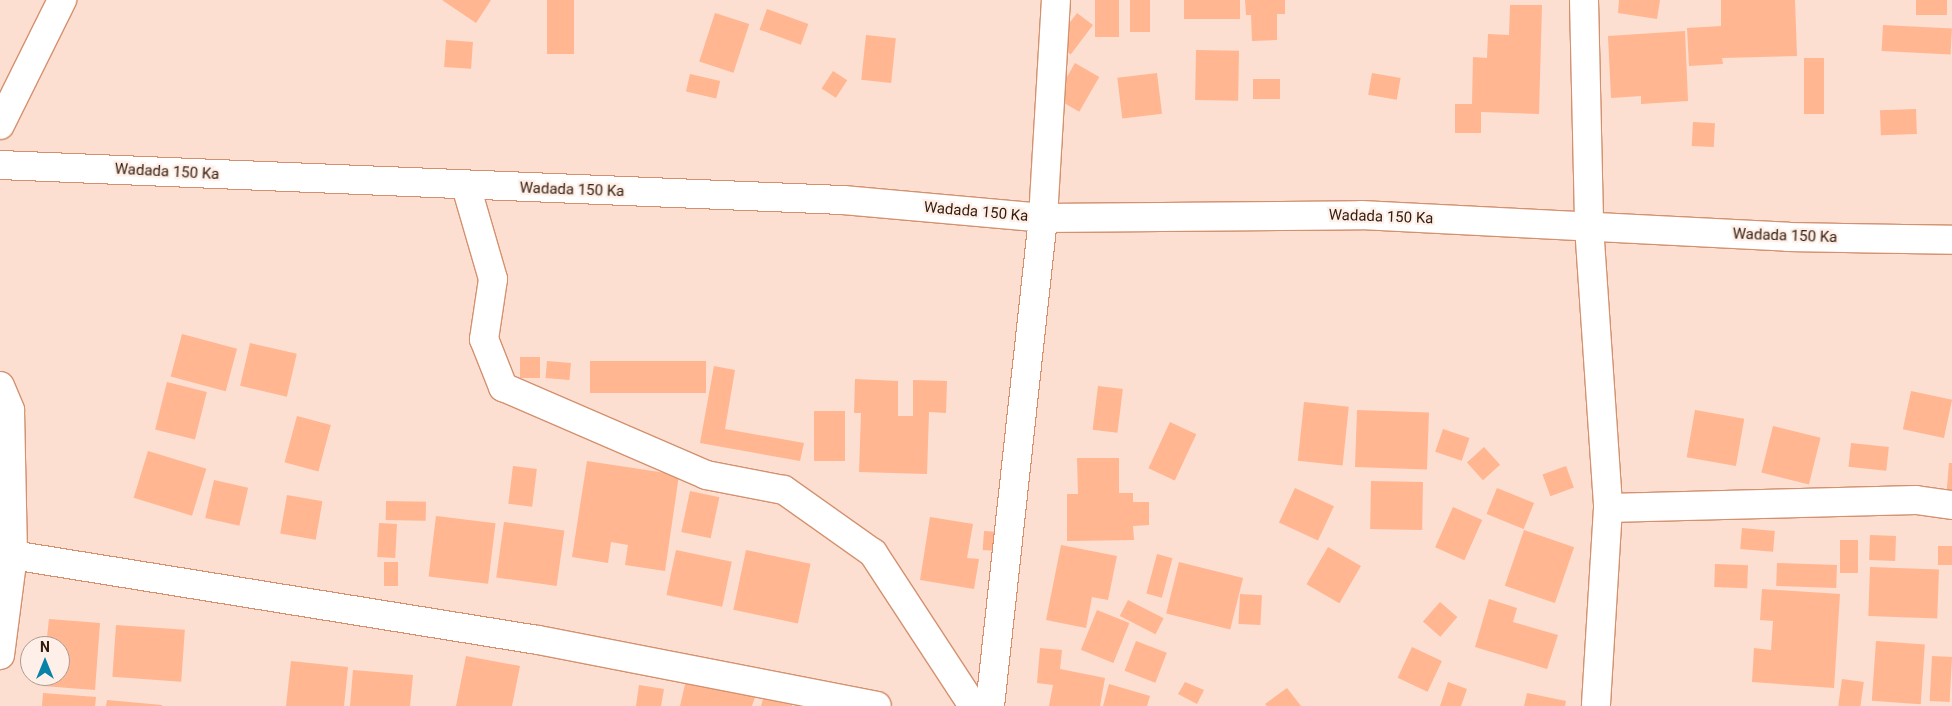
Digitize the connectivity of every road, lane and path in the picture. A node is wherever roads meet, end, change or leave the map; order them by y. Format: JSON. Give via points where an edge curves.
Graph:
{"nodes":[{"id":1,"x":62,"y":0,"type":"edge"},
{"id":2,"x":1056,"y":0,"type":"edge"},
{"id":3,"x":1584,"y":0,"type":"edge"},
{"id":4,"x":0,"y":125,"type":"edge"},
{"id":5,"x":0,"y":165,"type":"edge"},
{"id":6,"x":466,"y":186,"type":"junction"},
{"id":7,"x":1043,"y":218,"type":"junction"},
{"id":8,"x":1590,"y":226,"type":"junction"},
{"id":9,"x":1952,"y":240,"type":"edge"},
{"id":10,"x":0,"y":386,"type":"edge"},
{"id":11,"x":1952,"y":505,"type":"edge"},
{"id":12,"x":1608,"y":508,"type":"junction"},
{"id":13,"x":6,"y":554,"type":"edge"},
{"id":14,"x":0,"y":655,"type":"edge"},
{"id":15,"x":877,"y":706,"type":"edge"},
{"id":16,"x":973,"y":706,"type":"edge"},
{"id":17,"x":990,"y":706,"type":"edge"},
{"id":18,"x":1596,"y":706,"type":"edge"}],
"edges":[{"from":1,"to":4,"type":"street"},
{"from":2,"to":7,"type":"street"},
{"from":3,"to":8,"type":"street"},
{"from":5,"to":6,"type":"street","name":"Wadada 150 Ka"},
{"from":6,"to":7,"type":"street","name":"Wadada 150 Ka","via":[[843,200]]},
{"from":6,"to":16,"type":"street","via":[[493,279],[484,339],[503,387],[706,475],[784,490],[872,553]]},
{"from":7,"to":8,"type":"street","name":"Wadada 150 Ka","via":[[1361,214]]},
{"from":7,"to":17,"type":"street"},
{"from":8,"to":9,"type":"street","name":"Wadada 150 Ka","via":[[1788,237]]},
{"from":8,"to":12,"type":"street"},
{"from":10,"to":13,"type":"street","via":[[10,410]]},
{"from":11,"to":12,"type":"street","via":[[1916,500]]},
{"from":12,"to":18,"type":"street"},
{"from":13,"to":14,"type":"street"},
{"from":13,"to":15,"type":"street","via":[[538,640]]}]}
